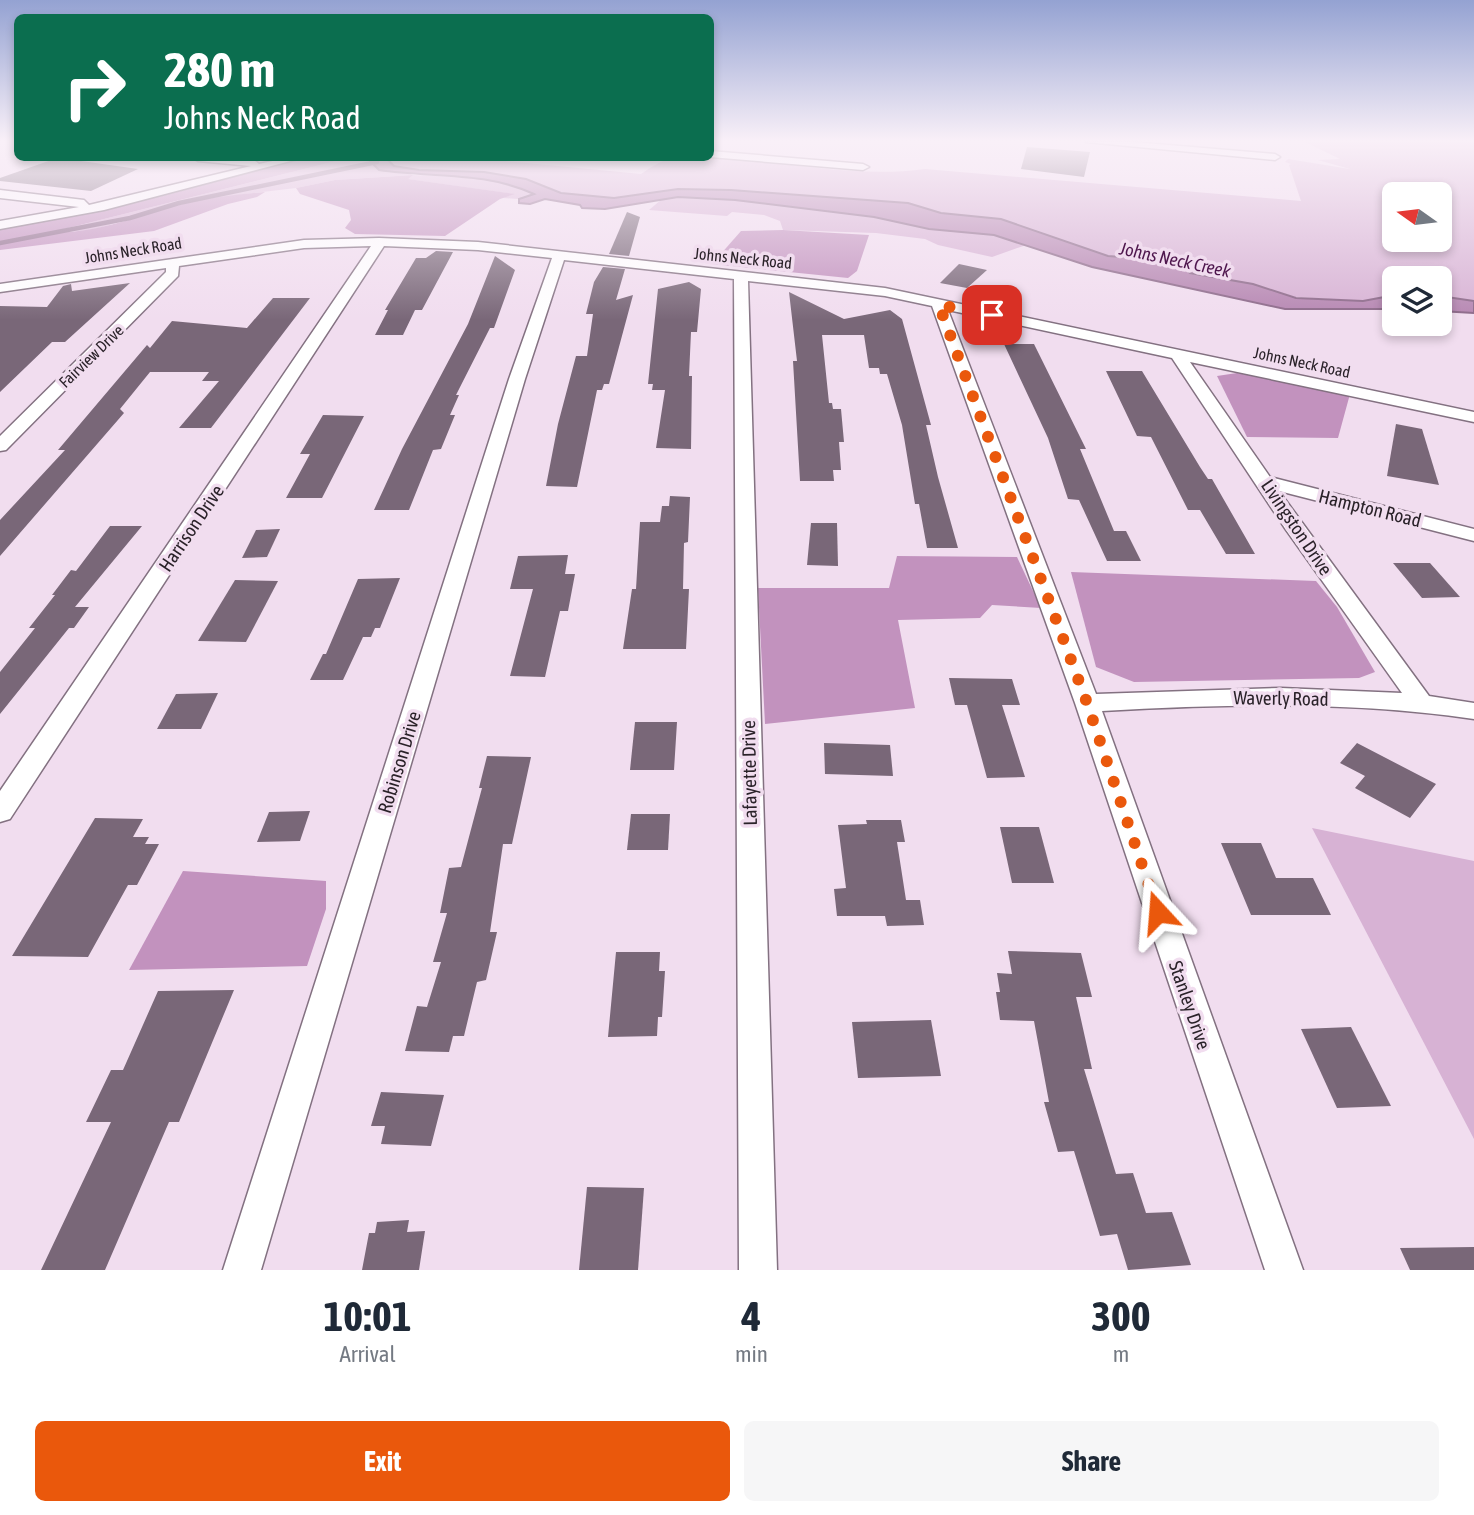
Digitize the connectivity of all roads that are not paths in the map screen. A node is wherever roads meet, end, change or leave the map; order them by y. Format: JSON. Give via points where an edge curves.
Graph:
{"nodes":[{"id":1,"x":63,"y":201,"type":"edge"},
{"id":2,"x":123,"y":201,"type":"edge"},
{"id":3,"x":104,"y":206,"type":"junction"},
{"id":4,"x":0,"y":225,"type":"edge"},
{"id":5,"x":379,"y":242,"type":"junction"},
{"id":6,"x":559,"y":256,"type":"junction"},
{"id":7,"x":172,"y":262,"type":"junction"},
{"id":8,"x":741,"y":275,"type":"junction"},
{"id":9,"x":0,"y":288,"type":"edge"},
{"id":10,"x":939,"y":305,"type":"junction"},
{"id":11,"x":1176,"y":352,"type":"junction"},
{"id":12,"x":1474,"y":416,"type":"edge"},
{"id":13,"x":0,"y":446,"type":"edge"},
{"id":14,"x":1267,"y":482,"type":"junction"},
{"id":15,"x":1474,"y":535,"type":"edge"},
{"id":16,"x":1420,"y":701,"type":"junction"},
{"id":17,"x":1087,"y":703,"type":"junction"},
{"id":18,"x":1474,"y":710,"type":"edge"},
{"id":19,"x":0,"y":812,"type":"edge"},
{"id":20,"x":242,"y":1270,"type":"edge"},
{"id":21,"x":758,"y":1270,"type":"edge"},
{"id":22,"x":1284,"y":1270,"type":"edge"}],
"edges":[{"from":1,"to":3,"type":"street"},
{"from":2,"to":3,"type":"street"},
{"from":3,"to":4,"type":"street"},
{"from":5,"to":6,"type":"street","name":"Johns Neck Road","via":[[478,246]]},
{"from":5,"to":7,"type":"street","name":"Johns Neck Road","via":[[276,246]]},
{"from":5,"to":19,"type":"street","name":"Harrison Drive"},
{"from":6,"to":8,"type":"street","name":"Johns Neck Road"},
{"from":6,"to":20,"type":"street","name":"Robinson Drive"},
{"from":7,"to":9,"type":"street","name":"Johns Neck Road"},
{"from":7,"to":13,"type":"street","name":"Fairview Drive","via":[[173,273]]},
{"from":8,"to":10,"type":"street","name":"Johns Neck Road","via":[[885,292]]},
{"from":8,"to":21,"type":"street","name":"Lafayette Drive"},
{"from":10,"to":11,"type":"street","name":"Johns Neck Road"},
{"from":10,"to":17,"type":"street","name":"Stanley Drive"},
{"from":11,"to":12,"type":"street","name":"Johns Neck Road"},
{"from":11,"to":14,"type":"street","name":"Livingston Drive"},
{"from":14,"to":15,"type":"street","name":"Hampton Road"},
{"from":14,"to":16,"type":"street","name":"Livingston Drive","via":[[1296,530]]},
{"from":16,"to":17,"type":"street","name":"Waverly Road","via":[[1209,697]]},
{"from":16,"to":18,"type":"street","name":"Waverly Road"},
{"from":17,"to":22,"type":"street","name":"Stanley Drive"}]}
